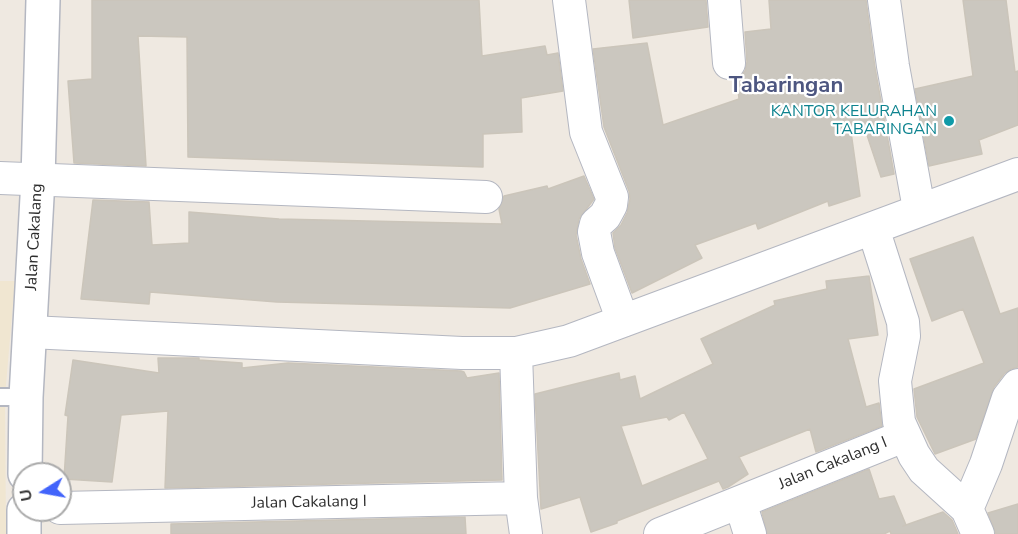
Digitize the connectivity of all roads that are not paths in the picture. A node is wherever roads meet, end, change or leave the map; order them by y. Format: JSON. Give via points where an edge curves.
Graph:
{"nodes":[{"id":1,"x":43,"y":0,"type":"edge"},
{"id":2,"x":569,"y":0,"type":"edge"},
{"id":3,"x":724,"y":0,"type":"edge"},
{"id":4,"x":884,"y":0,"type":"edge"},
{"id":5,"x":729,"y":63,"type":"dead end"},
{"id":6,"x":1018,"y":174,"type":"edge"},
{"id":7,"x":0,"y":178,"type":"edge"},
{"id":8,"x":38,"y":179,"type":"junction"},
{"id":9,"x":486,"y":197,"type":"dead end"},
{"id":10,"x":919,"y":209,"type":"junction"},
{"id":11,"x":873,"y":228,"type":"junction"},
{"id":12,"x":624,"y":321,"type":"junction"},
{"id":13,"x":30,"y":332,"type":"junction"},
{"id":14,"x":516,"y":353,"type":"junction"},
{"id":15,"x":1018,"y":385,"type":"edge"},
{"id":16,"x":13,"y":397,"type":"edge"},
{"id":17,"x":904,"y":436,"type":"junction"},
{"id":18,"x":23,"y":462,"type":"edge"},
{"id":19,"x":521,"y":498,"type":"junction"},
{"id":20,"x":740,"y":502,"type":"junction"},
{"id":21,"x":72,"y":508,"type":"edge"},
{"id":22,"x":972,"y":521,"type":"edge"},
{"id":23,"x":662,"y":533,"type":"edge"},
{"id":24,"x":526,"y":534,"type":"edge"},
{"id":25,"x":750,"y":534,"type":"edge"}],
"edges":[{"from":1,"to":8,"type":"main road","name":"Jalan Cakalang"},
{"from":2,"to":12,"type":"street","via":[[586,132],[612,197],[611,206],[594,231],[598,253]]},
{"from":3,"to":5,"type":"street"},
{"from":4,"to":10,"type":"street"},
{"from":6,"to":10,"type":"street"},
{"from":7,"to":8,"type":"street"},
{"from":8,"to":9,"type":"street"},
{"from":8,"to":13,"type":"main road","name":"Jalan Cakalang"},
{"from":10,"to":11,"type":"street"},
{"from":11,"to":12,"type":"street"},
{"from":11,"to":17,"type":"street","name":"Jalan Cakalang I","via":[[903,322],[895,381]]},
{"from":12,"to":14,"type":"street","via":[[569,341]]},
{"from":13,"to":14,"type":"street"},
{"from":13,"to":16,"type":"main road","name":"Jalan Cakalang"},
{"from":14,"to":19,"type":"street"},
{"from":15,"to":22,"type":"street","via":[[1008,398]]},
{"from":16,"to":18,"type":"main road","name":"Jalan Cakalang"},
{"from":17,"to":20,"type":"street","name":"Jalan Cakalang I"},
{"from":17,"to":22,"type":"street","via":[[924,470]]},
{"from":19,"to":21,"type":"street","name":"Jalan Cakalang I"},
{"from":19,"to":24,"type":"street"},
{"from":20,"to":23,"type":"street","name":"Jalan Cakalang I"},
{"from":20,"to":25,"type":"street"}]}
